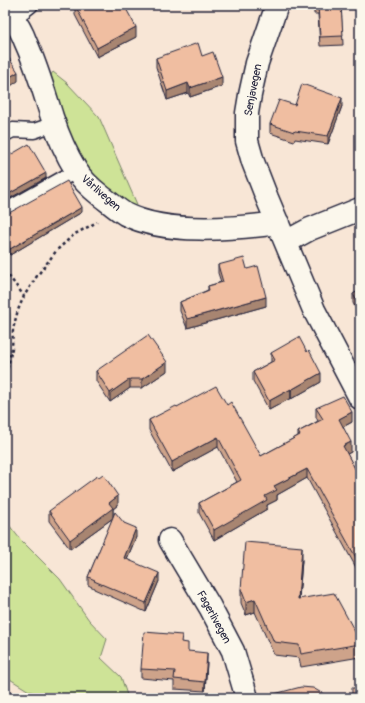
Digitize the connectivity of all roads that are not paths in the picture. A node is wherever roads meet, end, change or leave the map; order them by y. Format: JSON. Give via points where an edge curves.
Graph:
{"nodes":[{"id":1,"x":31,"y":5,"type":"edge"},
{"id":2,"x":277,"y":5,"type":"edge"},
{"id":3,"x":9,"y":15,"type":"edge"},
{"id":4,"x":54,"y":124,"type":"junction"},
{"id":5,"x":5,"y":134,"type":"edge"},
{"id":6,"x":76,"y":171,"type":"junction"},
{"id":7,"x":360,"y":210,"type":"edge"},
{"id":8,"x":5,"y":211,"type":"edge"},
{"id":9,"x":282,"y":232,"type":"junction"},
{"id":10,"x":360,"y":398,"type":"edge"},
{"id":11,"x":170,"y":540,"type":"dead end"},
{"id":12,"x":247,"y":698,"type":"edge"}],
"edges":[{"from":1,"to":3,"type":"lane"},
{"from":2,"to":9,"type":"street","name":"Senjavegen","via":[[257,63],[250,94],[247,141]]},
{"from":3,"to":4,"type":"street","name":"Vårlivegen","via":[[20,30],[33,57]]},
{"from":4,"to":5,"type":"lane","via":[[34,131],[13,130]]},
{"from":4,"to":6,"type":"street","name":"Vårlivegen"},
{"from":6,"to":8,"type":"lane"},
{"from":6,"to":9,"type":"street","name":"Vårlivegen","via":[[93,189],[118,209],[136,219],[171,227],[251,227]]},
{"from":7,"to":9,"type":"street","via":[[310,229]]},
{"from":9,"to":10,"type":"street","name":"Senjavegen","via":[[314,310]]},
{"from":11,"to":12,"type":"street","name":"Fagerlivegen","via":[[233,650]]}]}
